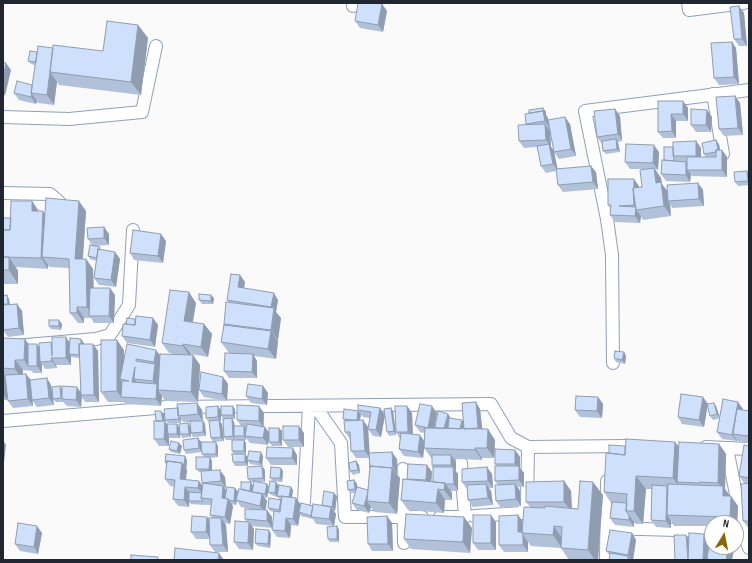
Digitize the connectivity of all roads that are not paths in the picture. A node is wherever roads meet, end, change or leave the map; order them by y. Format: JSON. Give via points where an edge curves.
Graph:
{"nodes":[{"id":1,"x":688,"y":3,"type":"edge"},
{"id":2,"x":744,"y":3,"type":"edge"},
{"id":3,"x":156,"y":46,"type":"dead end"},
{"id":4,"x":749,"y":90,"type":"edge"},
{"id":5,"x":713,"y":94,"type":"junction"},
{"id":6,"x":3,"y":117,"type":"edge"},
{"id":7,"x":723,"y":154,"type":"edge"},
{"id":8,"x":3,"y":193,"type":"edge"},
{"id":9,"x":60,"y":203,"type":"edge"},
{"id":10,"x":133,"y":230,"type":"edge"},
{"id":11,"x":3,"y":347,"type":"edge"},
{"id":12,"x":613,"y":363,"type":"dead end"},
{"id":13,"x":312,"y":406,"type":"junction"},
{"id":14,"x":3,"y":421,"type":"edge"},
{"id":15,"x":608,"y":446,"type":"junction"},
{"id":16,"x":639,"y":446,"type":"edge"},
{"id":17,"x":528,"y":447,"type":"junction"},
{"id":18,"x":695,"y":447,"type":"edge"},
{"id":19,"x":727,"y":448,"type":"junction"},
{"id":20,"x":749,"y":450,"type":"edge"},
{"id":21,"x":461,"y":463,"type":"dead end"},
{"id":22,"x":403,"y":469,"type":"dead end"},
{"id":23,"x":304,"y":502,"type":"edge"},
{"id":24,"x":737,"y":515,"type":"edge"},
{"id":25,"x":404,"y":517,"type":"junction"},
{"id":26,"x":465,"y":517,"type":"junction"},
{"id":27,"x":606,"y":528,"type":"junction"},
{"id":28,"x":704,"y":531,"type":"edge"},
{"id":29,"x":404,"y":543,"type":"edge"},
{"id":30,"x":606,"y":560,"type":"edge"}],
"edges":[{"from":1,"to":2,"type":"street","via":[[689,10]]},
{"from":3,"to":6,"type":"street","via":[[142,112],[69,119]]},
{"from":4,"to":5,"type":"street"},
{"from":5,"to":7,"type":"street"},
{"from":5,"to":12,"type":"street","via":[[586,111],[612,254]]},
{"from":8,"to":9,"type":"street","via":[[50,194]]},
{"from":10,"to":11,"type":"street","via":[[129,305],[110,335],[96,339]]},
{"from":13,"to":14,"type":"street","via":[[167,407]]},
{"from":13,"to":17,"type":"street","via":[[491,404],[511,438]]},
{"from":13,"to":23,"type":"street"},
{"from":13,"to":25,"type":"street","via":[[341,443],[344,517]]},
{"from":15,"to":16,"type":"street"},
{"from":15,"to":17,"type":"street"},
{"from":15,"to":27,"type":"street"},
{"from":17,"to":26,"type":"street","via":[[527,503],[522,513]]},
{"from":18,"to":19,"type":"street"},
{"from":19,"to":20,"type":"street"},
{"from":19,"to":24,"type":"street"},
{"from":21,"to":26,"type":"street"},
{"from":22,"to":25,"type":"street"},
{"from":25,"to":26,"type":"street"},
{"from":25,"to":29,"type":"street"},
{"from":27,"to":28,"type":"street"},
{"from":27,"to":30,"type":"street"}]}
